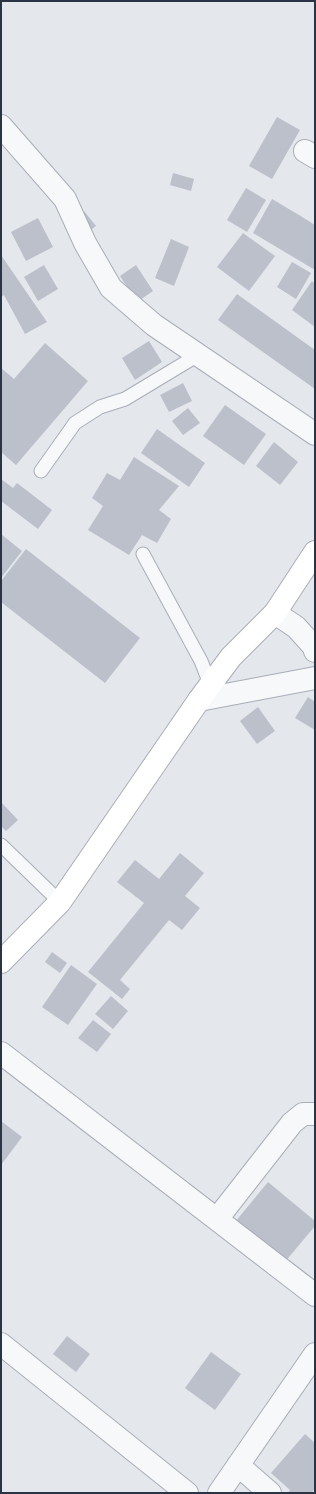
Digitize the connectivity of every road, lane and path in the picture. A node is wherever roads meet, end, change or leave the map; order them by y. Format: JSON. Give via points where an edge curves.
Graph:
{"nodes":[{"id":1,"x":1,"y":126,"type":"edge"},
{"id":2,"x":198,"y":355,"type":"junction"},
{"id":3,"x":315,"y":434,"type":"edge"},
{"id":4,"x":41,"y":471,"type":"dead end"},
{"id":5,"x":315,"y":552,"type":"edge"},
{"id":6,"x":143,"y":554,"type":"dead end"},
{"id":7,"x":275,"y":613,"type":"junction"},
{"id":8,"x":315,"y":651,"type":"edge"},
{"id":9,"x":315,"y":678,"type":"edge"},
{"id":10,"x":204,"y":692,"type":"junction"},
{"id":11,"x":1,"y":845,"type":"edge"},
{"id":12,"x":60,"y":902,"type":"junction"},
{"id":13,"x":1,"y":962,"type":"edge"},
{"id":14,"x":1,"y":1053,"type":"edge"},
{"id":15,"x":315,"y":1114,"type":"edge"},
{"id":16,"x":217,"y":1219,"type":"junction"},
{"id":17,"x":315,"y":1295,"type":"edge"},
{"id":18,"x":1,"y":1344,"type":"edge"},
{"id":19,"x":315,"y":1354,"type":"edge"},
{"id":20,"x":238,"y":1465,"type":"junction"},
{"id":21,"x":187,"y":1493,"type":"edge"},
{"id":22,"x":219,"y":1493,"type":"edge"},
{"id":23,"x":270,"y":1493,"type":"edge"}],
"edges":[{"from":1,"to":2,"type":"street","via":[[65,199],[85,244],[111,288],[163,331]]},
{"from":2,"to":3,"type":"street"},
{"from":2,"to":4,"type":"lane","via":[[125,399],[100,407],[75,423]]},
{"from":5,"to":7,"type":"main road"},
{"from":6,"to":10,"type":"lane","via":[[201,661]]},
{"from":7,"to":8,"type":"street","via":[[296,627]]},
{"from":7,"to":10,"type":"main road","via":[[231,657]]},
{"from":9,"to":10,"type":"street"},
{"from":10,"to":12,"type":"main road"},
{"from":11,"to":12,"type":"lane"},
{"from":12,"to":13,"type":"main road"},
{"from":14,"to":16,"type":"street"},
{"from":15,"to":16,"type":"street","via":[[304,1114],[292,1123]]},
{"from":16,"to":17,"type":"street"},
{"from":18,"to":21,"type":"street"},
{"from":19,"to":20,"type":"street"},
{"from":20,"to":22,"type":"street"},
{"from":20,"to":23,"type":"street"}]}
